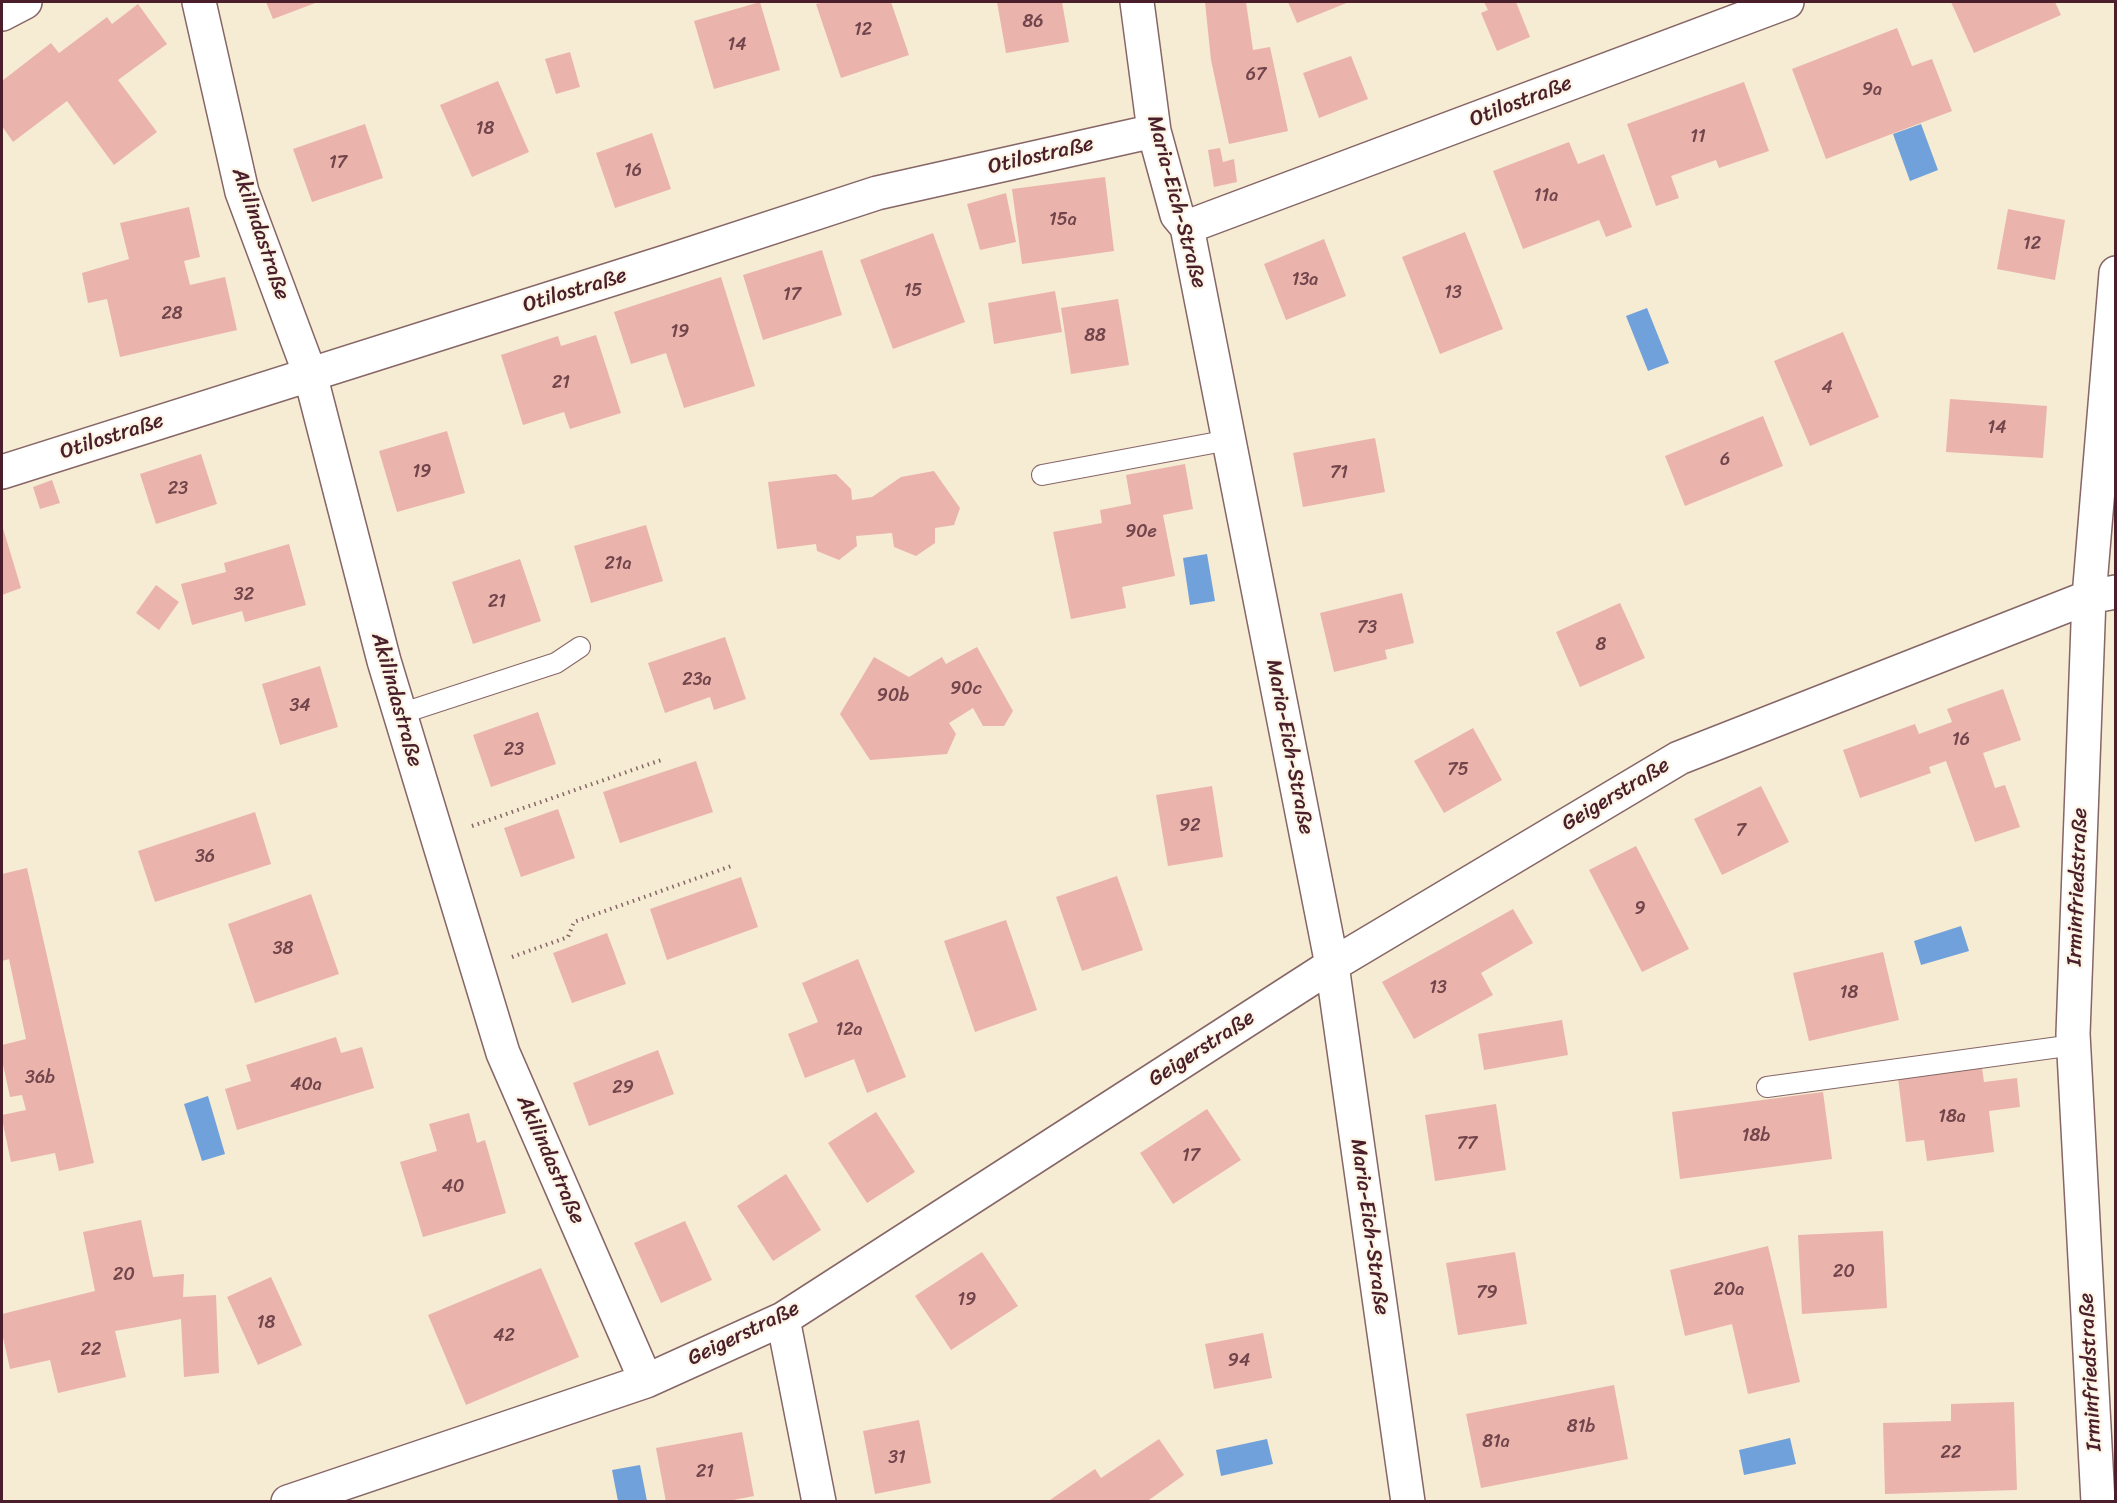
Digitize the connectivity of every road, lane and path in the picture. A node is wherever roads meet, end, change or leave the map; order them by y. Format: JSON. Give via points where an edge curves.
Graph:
{"nodes":[{"id":1,"x":25,"y":2,"type":"edge"},
{"id":2,"x":199,"y":2,"type":"edge"},
{"id":3,"x":1137,"y":2,"type":"edge"},
{"id":4,"x":1787,"y":2,"type":"edge"},
{"id":5,"x":2,"y":14,"type":"edge"},
{"id":6,"x":1154,"y":131,"type":"junction"},
{"id":7,"x":1187,"y":227,"type":"junction"},
{"id":8,"x":2115,"y":273,"type":"edge"},
{"id":9,"x":310,"y":374,"type":"junction"},
{"id":10,"x":1229,"y":440,"type":"junction"},
{"id":11,"x":2,"y":472,"type":"edge"},
{"id":12,"x":1042,"y":475,"type":"dead end"},
{"id":13,"x":2102,"y":594,"type":"edge"},
{"id":14,"x":580,"y":646,"type":"dead end"},
{"id":15,"x":400,"y":714,"type":"junction"},
{"id":16,"x":664,"y":759,"type":"dead end"},
{"id":17,"x":438,"y":839,"type":"junction"},
{"id":18,"x":734,"y":865,"type":"dead end"},
{"id":19,"x":1332,"y":965,"type":"junction"},
{"id":20,"x":478,"y":969,"type":"junction"},
{"id":21,"x":2074,"y":1045,"type":"junction"},
{"id":22,"x":1767,"y":1087,"type":"dead end"},
{"id":23,"x":783,"y":1319,"type":"junction"},
{"id":24,"x":646,"y":1381,"type":"junction"},
{"id":25,"x":288,"y":1502,"type":"edge"},
{"id":26,"x":819,"y":1502,"type":"edge"},
{"id":27,"x":1408,"y":1502,"type":"edge"},
{"id":28,"x":2098,"y":1502,"type":"edge"}],
"edges":[{"from":1,"to":5,"type":"street"},
{"from":2,"to":9,"type":"street","name":"Akilindastraße","via":[[242,192]]},
{"from":3,"to":6,"type":"street","name":"Maria-Eich-Straße"},
{"from":4,"to":7,"type":"street","name":"Otilostraße"},
{"from":6,"to":7,"type":"street","name":"Maria-Eich-Straße","via":[[1178,215]]},
{"from":6,"to":9,"type":"street","name":"Otilostraße","via":[[877,193]]},
{"from":7,"to":10,"type":"street","name":"Maria-Eich-Straße"},
{"from":8,"to":13,"type":"street","name":"Irminfriedstraße"},
{"from":9,"to":11,"type":"street","name":"Otilostraße"},
{"from":9,"to":15,"type":"street","name":"Akilindastraße"},
{"from":10,"to":12,"type":"lane"},
{"from":10,"to":19,"type":"street","name":"Maria-Eich-Straße"},
{"from":13,"to":19,"type":"street","name":"Geigerstraße","via":[[1679,758]]},
{"from":13,"to":21,"type":"street","name":"Irminfriedstraße"},
{"from":14,"to":15,"type":"lane","via":[[556,663]]},
{"from":15,"to":17,"type":"street","name":"Akilindastraße"},
{"from":16,"to":17,"type":"path"},
{"from":17,"to":20,"type":"street","name":"Akilindastraße"},
{"from":18,"to":20,"type":"path","via":[[574,922],[568,938]]},
{"from":19,"to":23,"type":"street","name":"Geigerstraße"},
{"from":19,"to":27,"type":"street","name":"Maria-Eich-Straße"},
{"from":20,"to":24,"type":"street","name":"Akilindastraße","via":[[503,1053]]},
{"from":21,"to":22,"type":"lane"},
{"from":21,"to":28,"type":"street","name":"Irminfriedstraße"},
{"from":23,"to":24,"type":"street","name":"Geigerstraße"},
{"from":23,"to":26,"type":"street"},
{"from":24,"to":25,"type":"street","name":"Geigerstraße"}]}
